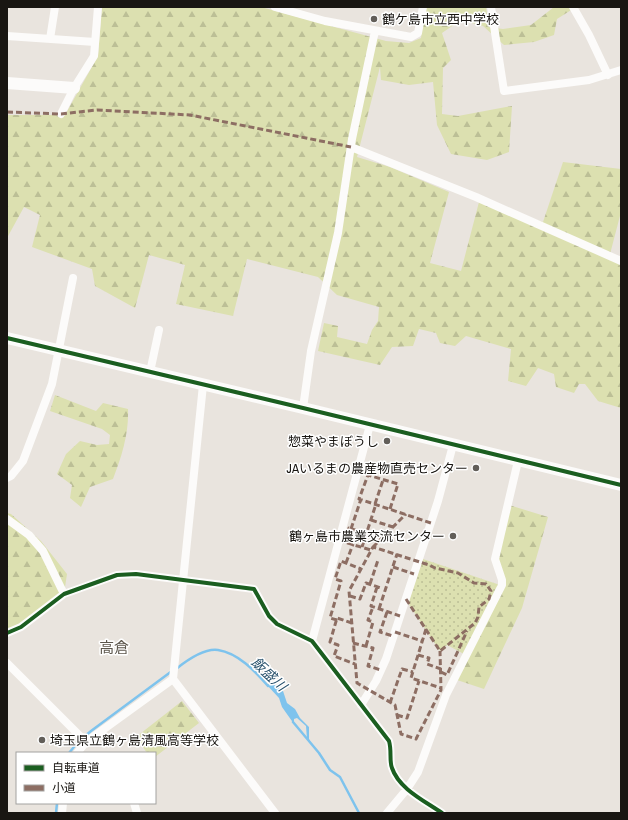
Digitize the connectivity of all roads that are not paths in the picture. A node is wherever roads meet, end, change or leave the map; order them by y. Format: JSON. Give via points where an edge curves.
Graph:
{"nodes":[{"id":1,"x":55,"y":7,"type":"edge"},
{"id":2,"x":98,"y":7,"type":"edge"},
{"id":3,"x":275,"y":7,"type":"edge"},
{"id":4,"x":423,"y":7,"type":"edge"},
{"id":5,"x":491,"y":7,"type":"edge"},
{"id":6,"x":573,"y":7,"type":"edge"},
{"id":7,"x":376,"y":31,"type":"junction"},
{"id":8,"x":7,"y":36,"type":"edge"},
{"id":9,"x":50,"y":39,"type":"junction"},
{"id":10,"x":95,"y":42,"type":"junction"},
{"id":11,"x":621,"y":70,"type":"edge"},
{"id":12,"x":608,"y":75,"type":"junction"},
{"id":13,"x":7,"y":83,"type":"edge"},
{"id":14,"x":74,"y":88,"type":"junction"},
{"id":15,"x":62,"y":114,"type":"dead end"},
{"id":16,"x":351,"y":147,"type":"junction"},
{"id":17,"x":621,"y":261,"type":"edge"},
{"id":18,"x":73,"y":278,"type":"dead end"},
{"id":19,"x":159,"y":330,"type":"dead end"},
{"id":20,"x":7,"y":338,"type":"edge"},
{"id":21,"x":59,"y":350,"type":"junction"},
{"id":22,"x":150,"y":372,"type":"junction"},
{"id":23,"x":203,"y":385,"type":"junction"},
{"id":24,"x":303,"y":408,"type":"junction"},
{"id":25,"x":370,"y":425,"type":"junction"},
{"id":26,"x":453,"y":445,"type":"junction"},
{"id":27,"x":518,"y":461,"type":"junction"},
{"id":28,"x":7,"y":478,"type":"edge"},
{"id":29,"x":621,"y":485,"type":"edge"},
{"id":30,"x":7,"y":520,"type":"edge"},
{"id":31,"x":182,"y":579,"type":"junction"},
{"id":32,"x":64,"y":594,"type":"junction"},
{"id":33,"x":7,"y":633,"type":"edge"},
{"id":34,"x":312,"y":641,"type":"junction"},
{"id":35,"x":7,"y":663,"type":"edge"},
{"id":36,"x":173,"y":679,"type":"junction"},
{"id":37,"x":361,"y":705,"type":"junction"},
{"id":38,"x":86,"y":742,"type":"junction"},
{"id":39,"x":78,"y":752,"type":"edge"},
{"id":40,"x":407,"y":789,"type":"junction"},
{"id":41,"x":275,"y":813,"type":"edge"},
{"id":42,"x":386,"y":813,"type":"edge"},
{"id":43,"x":442,"y":813,"type":"edge"}],
"edges":[{"from":1,"to":9,"type":"street"},
{"from":2,"to":10,"type":"street"},
{"from":3,"to":7,"type":"street","via":[[325,21]]},
{"from":4,"to":7,"type":"street","via":[[418,33],[411,37]]},
{"from":5,"to":12,"type":"street","via":[[504,91],[589,80]]},
{"from":6,"to":12,"type":"street"},
{"from":7,"to":16,"type":"street"},
{"from":8,"to":9,"type":"street"},
{"from":9,"to":10,"type":"street"},
{"from":10,"to":14,"type":"street","via":[[94,56]]},
{"from":11,"to":12,"type":"street"},
{"from":13,"to":14,"type":"street"},
{"from":14,"to":15,"type":"street"},
{"from":16,"to":17,"type":"street","via":[[476,197]]},
{"from":16,"to":24,"type":"street","via":[[338,233],[311,350]]},
{"from":18,"to":21,"type":"street"},
{"from":19,"to":22,"type":"street"},
{"from":20,"to":21,"type":"street"},
{"from":21,"to":22,"type":"street"},
{"from":21,"to":28,"type":"street","via":[[52,384],[23,461]]},
{"from":22,"to":23,"type":"street"},
{"from":23,"to":24,"type":"street"},
{"from":23,"to":31,"type":"street"},
{"from":24,"to":25,"type":"street"},
{"from":25,"to":26,"type":"street"},
{"from":25,"to":34,"type":"street"},
{"from":26,"to":27,"type":"street"},
{"from":26,"to":37,"type":"street","via":[[438,501],[386,659]]},
{"from":27,"to":29,"type":"street"},
{"from":27,"to":40,"type":"street","via":[[495,560],[502,585],[446,695],[418,772]]},
{"from":30,"to":32,"type":"street","via":[[29,536],[43,551]]},
{"from":31,"to":32,"type":"street","via":[[136,574],[117,575]]},
{"from":31,"to":34,"type":"street","via":[[254,589],[269,616],[277,624]]},
{"from":31,"to":36,"type":"street"},
{"from":32,"to":33,"type":"street","via":[[21,627]]},
{"from":34,"to":37,"type":"street"},
{"from":35,"to":38,"type":"street"},
{"from":36,"to":38,"type":"street"},
{"from":36,"to":41,"type":"street"},
{"from":37,"to":40,"type":"street","via":[[390,741],[391,766]]},
{"from":38,"to":39,"type":"street"},
{"from":40,"to":42,"type":"street"},
{"from":40,"to":43,"type":"street"}]}
